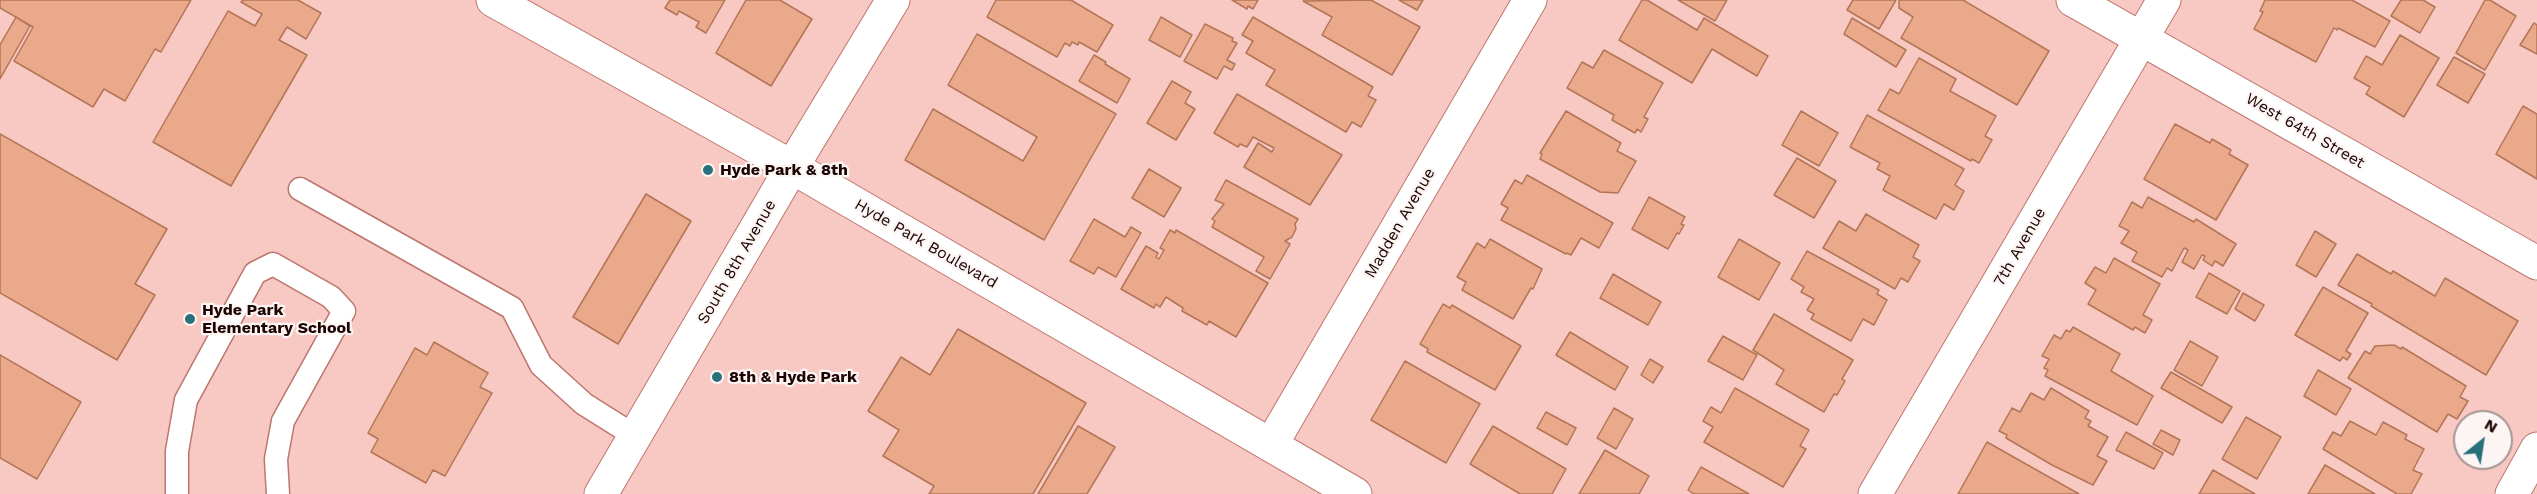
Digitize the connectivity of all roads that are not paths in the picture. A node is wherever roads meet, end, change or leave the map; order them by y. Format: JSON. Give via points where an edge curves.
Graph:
{"nodes":[{"id":1,"x":494,"y":0,"type":"edge"},
{"id":2,"x":893,"y":0,"type":"edge"},
{"id":3,"x":1530,"y":0,"type":"edge"},
{"id":4,"x":2073,"y":0,"type":"edge"},
{"id":5,"x":2164,"y":0,"type":"edge"},
{"id":6,"x":2142,"y":39,"type":"junction"},
{"id":7,"x":792,"y":166,"type":"junction"},
{"id":8,"x":300,"y":189,"type":"dead end"},
{"id":9,"x":2537,"y":263,"type":"edge"},
{"id":10,"x":635,"y":436,"type":"junction"},
{"id":11,"x":1271,"y":445,"type":"junction"},
{"id":12,"x":2537,"y":449,"type":"edge"},
{"id":13,"x":177,"y":494,"type":"edge"},
{"id":14,"x":278,"y":494,"type":"edge"},
{"id":15,"x":601,"y":494,"type":"edge"},
{"id":16,"x":1356,"y":494,"type":"edge"},
{"id":17,"x":1875,"y":494,"type":"edge"},
{"id":18,"x":2512,"y":494,"type":"edge"}],
"edges":[{"from":1,"to":7,"type":"street","name":"Hyde Park Boulevard"},
{"from":2,"to":7,"type":"street","name":"South 8th Avenue"},
{"from":3,"to":11,"type":"street","name":"Madden Avenue"},
{"from":4,"to":6,"type":"street","name":"West 64th Street"},
{"from":5,"to":6,"type":"street","name":"7th Avenue"},
{"from":6,"to":9,"type":"street","name":"West 64th Street"},
{"from":6,"to":17,"type":"street","name":"7th Avenue"},
{"from":7,"to":10,"type":"street","name":"South 8th Avenue"},
{"from":7,"to":11,"type":"street","name":"Hyde Park Boulevard"},
{"from":8,"to":10,"type":"lane","via":[[512,308],[542,364],[584,404]]},
{"from":10,"to":15,"type":"street","name":"South 8th Avenue"},
{"from":11,"to":16,"type":"street","name":"Hyde Park Boulevard"},
{"from":12,"to":18,"type":"street"},
{"from":13,"to":14,"type":"lane","via":[[177,451],[186,400],[255,273],[273,264],[331,297],[344,311],[283,421],[276,459]]}]}
